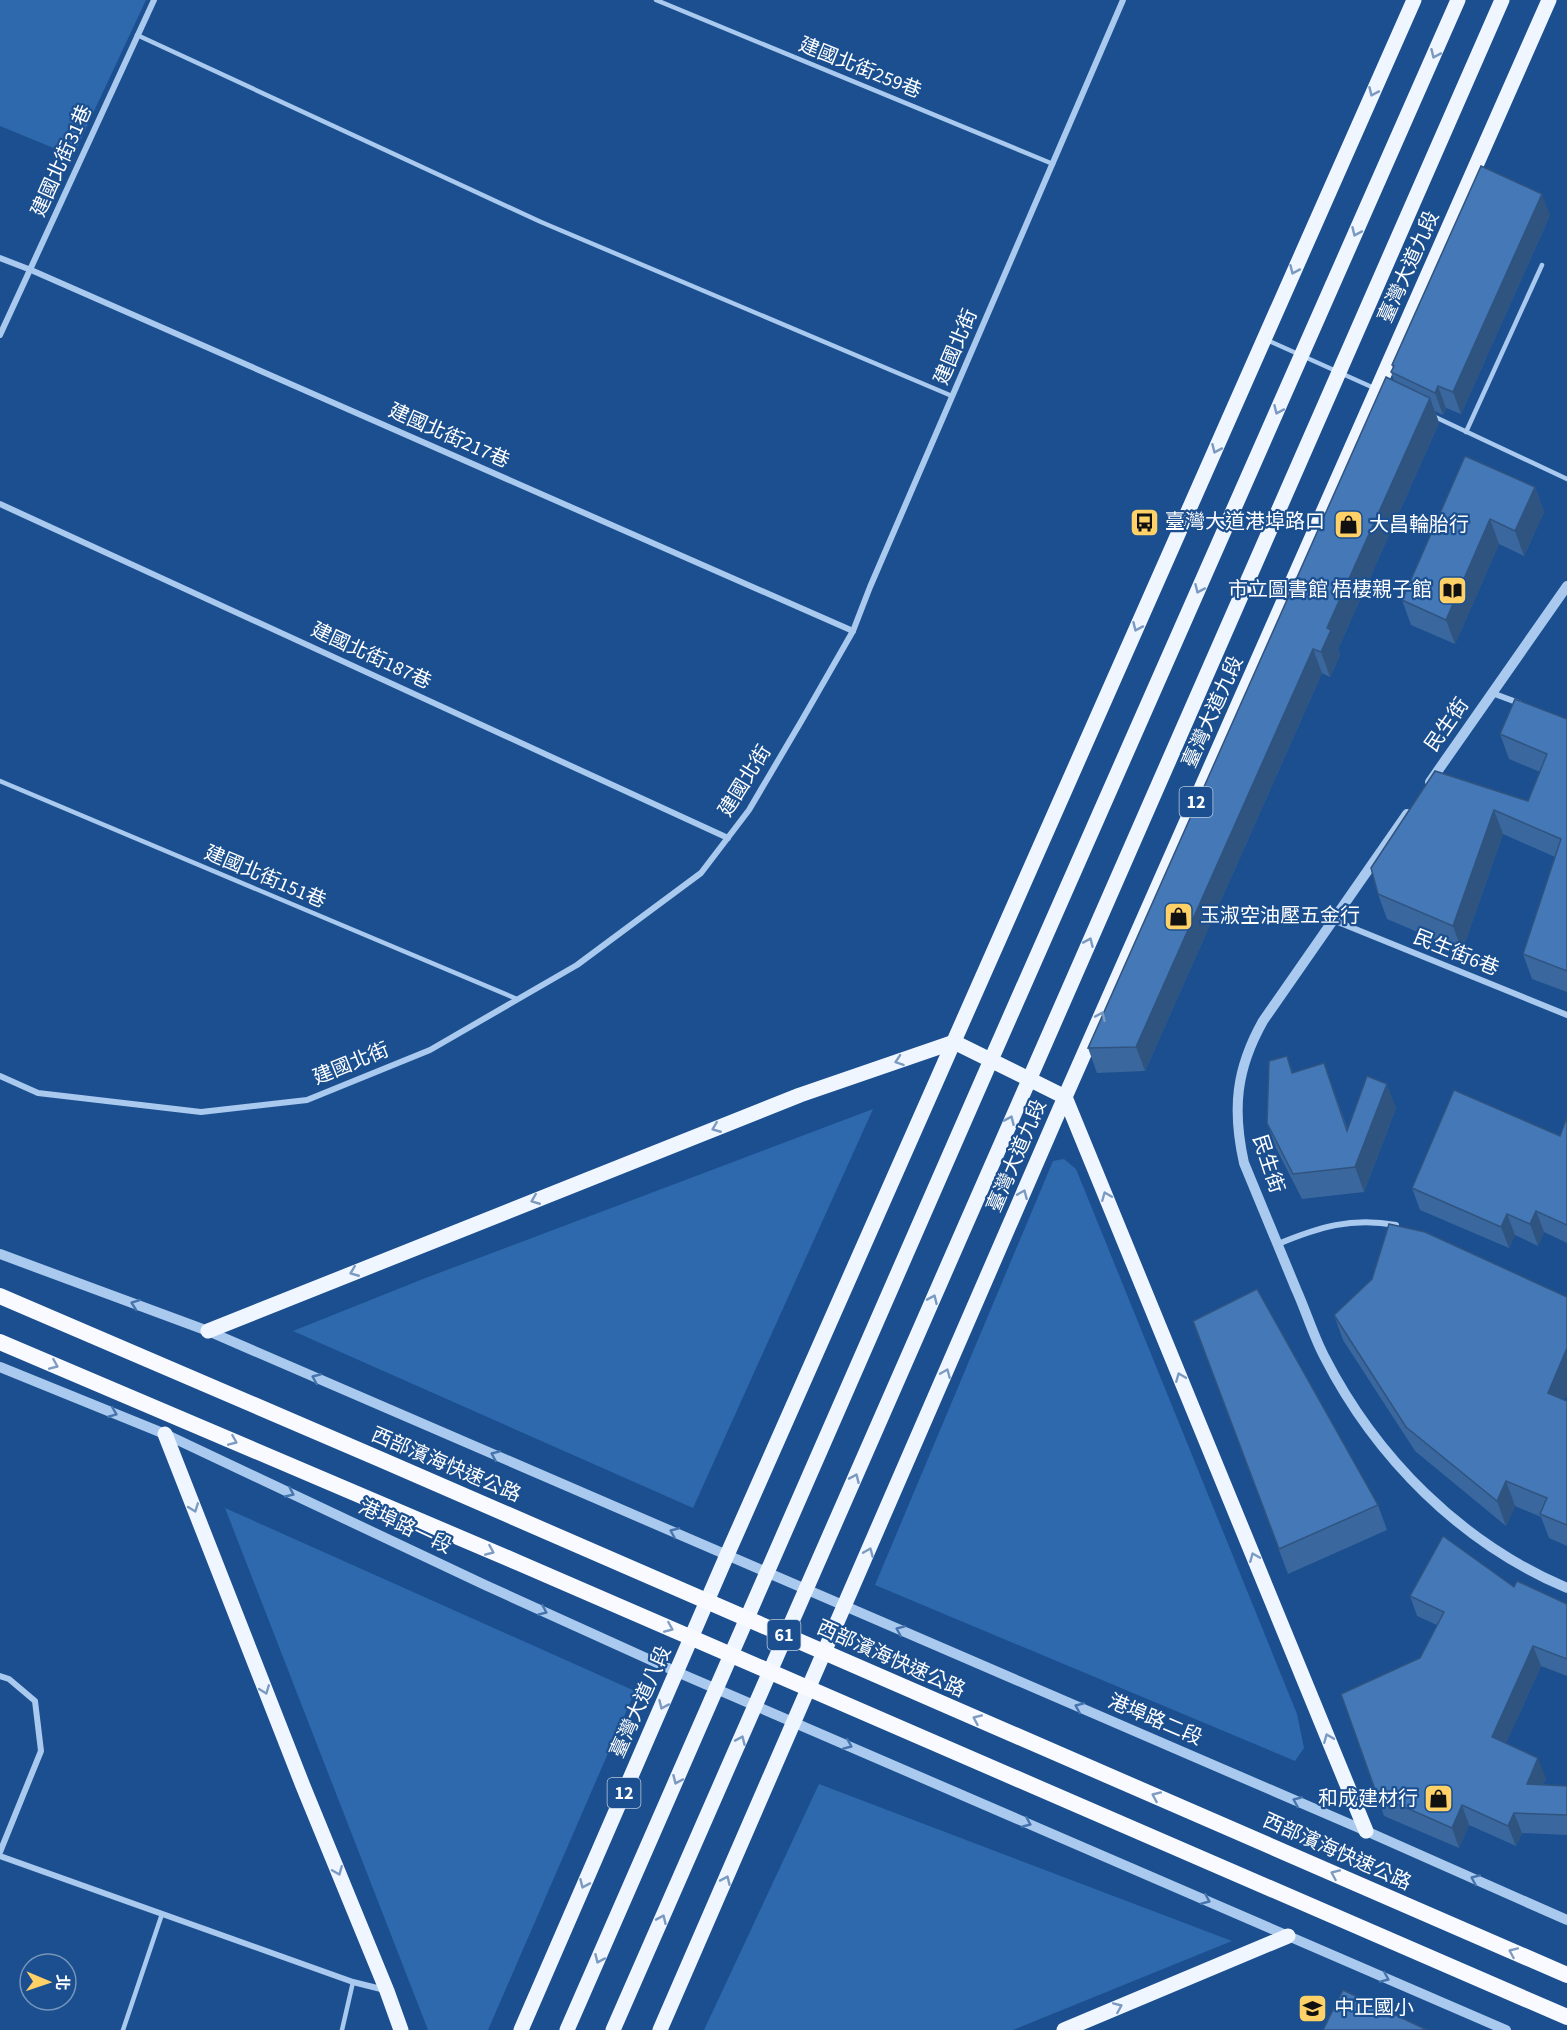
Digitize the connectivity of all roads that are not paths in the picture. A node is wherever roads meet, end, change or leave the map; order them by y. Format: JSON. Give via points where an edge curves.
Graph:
{"nodes":[{"id":1,"x":154,"y":0,"type":"edge"},
{"id":2,"x":656,"y":0,"type":"edge"},
{"id":3,"x":1123,"y":0,"type":"edge"},
{"id":4,"x":1414,"y":0,"type":"edge"},
{"id":5,"x":1458,"y":0,"type":"edge"},
{"id":6,"x":1502,"y":0,"type":"edge"},
{"id":7,"x":1549,"y":0,"type":"edge"},
{"id":8,"x":137,"y":35,"type":"junction"},
{"id":9,"x":1053,"y":164,"type":"junction"},
{"id":10,"x":0,"y":258,"type":"edge"},
{"id":11,"x":1542,"y":265,"type":"dead end"},
{"id":12,"x":31,"y":270,"type":"junction"},
{"id":13,"x":0,"y":335,"type":"edge"},
{"id":14,"x":1264,"y":339,"type":"junction"},
{"id":15,"x":1302,"y":355,"type":"junction"},
{"id":16,"x":1339,"y":372,"type":"junction"},
{"id":17,"x":1383,"y":392,"type":"junction"},
{"id":18,"x":952,"y":396,"type":"junction"},
{"id":19,"x":1427,"y":413,"type":"edge"},
{"id":20,"x":1466,"y":432,"type":"junction"},
{"id":21,"x":1567,"y":479,"type":"edge"},
{"id":22,"x":0,"y":504,"type":"edge"},
{"id":23,"x":1567,"y":586,"type":"edge"},
{"id":24,"x":853,"y":631,"type":"junction"},
{"id":25,"x":1492,"y":693,"type":"junction"},
{"id":26,"x":1524,"y":705,"type":"edge"},
{"id":27,"x":0,"y":781,"type":"edge"},
{"id":28,"x":1426,"y":788,"type":"edge"},
{"id":29,"x":1412,"y":806,"type":"edge"},
{"id":30,"x":728,"y":838,"type":"junction"},
{"id":31,"x":1333,"y":920,"type":"junction"},
{"id":32,"x":518,"y":1000,"type":"junction"},
{"id":33,"x":1567,"y":1016,"type":"edge"},
{"id":34,"x":954,"y":1042,"type":"junction"},
{"id":35,"x":991,"y":1060,"type":"junction"},
{"id":36,"x":0,"y":1076,"type":"edge"},
{"id":37,"x":1029,"y":1078,"type":"junction"},
{"id":38,"x":1065,"y":1097,"type":"junction"},
{"id":39,"x":1401,"y":1226,"type":"edge"},
{"id":40,"x":1278,"y":1244,"type":"junction"},
{"id":41,"x":0,"y":1254,"type":"edge"},
{"id":42,"x":0,"y":1296,"type":"edge"},
{"id":43,"x":208,"y":1331,"type":"junction"},
{"id":44,"x":0,"y":1342,"type":"edge"},
{"id":45,"x":0,"y":1367,"type":"edge"},
{"id":46,"x":165,"y":1434,"type":"junction"},
{"id":47,"x":727,"y":1555,"type":"junction"},
{"id":48,"x":767,"y":1572,"type":"junction"},
{"id":49,"x":1567,"y":1588,"type":"edge"},
{"id":50,"x":806,"y":1589,"type":"junction"},
{"id":51,"x":846,"y":1606,"type":"junction"},
{"id":52,"x":677,"y":1672,"type":"junction"},
{"id":53,"x":0,"y":1676,"type":"edge"},
{"id":54,"x":717,"y":1689,"type":"junction"},
{"id":55,"x":756,"y":1706,"type":"junction"},
{"id":56,"x":795,"y":1722,"type":"junction"},
{"id":57,"x":1366,"y":1830,"type":"junction"},
{"id":58,"x":0,"y":1854,"type":"edge"},
{"id":59,"x":162,"y":1914,"type":"junction"},
{"id":60,"x":1567,"y":1920,"type":"edge"},
{"id":61,"x":1288,"y":1936,"type":"junction"},
{"id":62,"x":1567,"y":1975,"type":"edge"},
{"id":63,"x":353,"y":1982,"type":"junction"},
{"id":64,"x":387,"y":1991,"type":"junction"},
{"id":65,"x":1567,"y":2017,"type":"edge"},
{"id":66,"x":123,"y":2030,"type":"edge"},
{"id":67,"x":342,"y":2030,"type":"edge"},
{"id":68,"x":401,"y":2030,"type":"edge"},
{"id":69,"x":521,"y":2030,"type":"edge"},
{"id":70,"x":567,"y":2030,"type":"edge"},
{"id":71,"x":613,"y":2030,"type":"edge"},
{"id":72,"x":660,"y":2030,"type":"edge"},
{"id":73,"x":1064,"y":2030,"type":"edge"},
{"id":74,"x":1506,"y":2030,"type":"edge"}],
"edges":[{"from":1,"to":8,"type":"street","name":"建國北街31巷"},
{"from":2,"to":9,"type":"lane","name":"建國北街259巷"},
{"from":3,"to":9,"type":"street","name":"建國北街"},
{"from":4,"to":14,"type":"main road","number":"12","one_way":true},
{"from":5,"to":15,"type":"main road","number":"12","one_way":true},
{"from":6,"to":16,"type":"main road","name":"臺灣大道九段","number":"12"},
{"from":7,"to":17,"type":"main road","name":"臺灣大道九段","number":"12"},
{"from":8,"to":12,"type":"street","name":"建國北街31巷"},
{"from":8,"to":18,"type":"lane","via":[[541,222]]},
{"from":9,"to":18,"type":"street","name":"建國北街"},
{"from":10,"to":12,"type":"street","name":"建國北街217巷"},
{"from":11,"to":20,"type":"lane"},
{"from":12,"to":13,"type":"street","name":"建國北街31巷"},
{"from":12,"to":24,"type":"street","name":"建國北街217巷"},
{"from":14,"to":15,"type":"lane"},
{"from":14,"to":34,"type":"main road","number":"12","one_way":true},
{"from":15,"to":16,"type":"lane"},
{"from":15,"to":35,"type":"main road","number":"12","one_way":true},
{"from":16,"to":17,"type":"lane"},
{"from":37,"to":16,"type":"main road","name":"臺灣大道九段","number":"12","one_way":true},
{"from":38,"to":17,"type":"main road","name":"臺灣大道九段","number":"12","one_way":true},
{"from":18,"to":24,"type":"street","name":"建國北街"},
{"from":19,"to":20,"type":"lane"},
{"from":20,"to":21,"type":"lane"},
{"from":22,"to":30,"type":"street","name":"建國北街187巷"},
{"from":23,"to":25,"type":"street","name":"民生街"},
{"from":24,"to":30,"type":"street","name":"建國北街","via":[[749,810]]},
{"from":25,"to":26,"type":"street"},
{"from":25,"to":28,"type":"street","name":"民生街"},
{"from":27,"to":32,"type":"lane","name":"建國北街151巷"},
{"from":29,"to":31,"type":"street","name":"民生街"},
{"from":30,"to":32,"type":"street","name":"建國北街","via":[[701,873],[577,965]]},
{"from":31,"to":33,"type":"street","name":"民生街6巷"},
{"from":31,"to":40,"type":"street","name":"民生街","via":[[1263,1021],[1241,1074],[1239,1140],[1244,1162]]},
{"from":32,"to":36,"type":"street","name":"建國北街","via":[[430,1050],[307,1100],[201,1112],[38,1093]]},
{"from":34,"to":35,"type":"main road"},
{"from":34,"to":43,"type":"main road","one_way":true,"via":[[800,1095]]},
{"from":34,"to":47,"type":"main road","number":"12"},
{"from":35,"to":37,"type":"main road"},
{"from":35,"to":48,"type":"main road","number":"12"},
{"from":37,"to":38,"type":"main road"},
{"from":50,"to":37,"type":"main road","name":"臺灣大道九段","number":"12","one_way":true},
{"from":51,"to":38,"type":"main road","name":"臺灣大道九段","number":"12","one_way":true},
{"from":57,"to":38,"type":"main road","one_way":true},
{"from":39,"to":40,"type":"street","via":[[1365,1221],[1346,1223],[1315,1229]]},
{"from":40,"to":49,"type":"street","name":"民生街","via":[[1333,1373],[1394,1461],[1470,1531],[1529,1570]]},
{"from":43,"to":41,"type":"street","one_way":true},
{"from":62,"to":42,"type":"highway","name":"西部濱海快速公路","number":"61","one_way":true,"bridge":true},
{"from":47,"to":43,"type":"street","one_way":true},
{"from":44,"to":65,"type":"highway","number":"61","one_way":true,"bridge":true},
{"from":45,"to":46,"type":"street","name":"港埠路一段","one_way":true},
{"from":46,"to":52,"type":"street","name":"港埠路一段","one_way":true},
{"from":46,"to":64,"type":"main road","one_way":true},
{"from":47,"to":48,"type":"street","name":"港埠路二段"},
{"from":47,"to":52,"type":"main road","name":"臺灣大道八段","number":"12"},
{"from":48,"to":50,"type":"street","name":"港埠路二段"},
{"from":48,"to":54,"type":"main road","number":"12"},
{"from":50,"to":51,"type":"street","name":"港埠路二段"},
{"from":50,"to":55,"type":"main road","number":"12"},
{"from":51,"to":56,"type":"main road","number":"12"},
{"from":57,"to":51,"type":"street","name":"港埠路二段","one_way":true},
{"from":52,"to":54,"type":"street","name":"港埠路一段"},
{"from":52,"to":69,"type":"main road","name":"臺灣大道八段","number":"12","one_way":true},
{"from":53,"to":58,"type":"street","via":[[35,1701],[41,1750]]},
{"from":54,"to":55,"type":"street","name":"港埠路一段"},
{"from":54,"to":70,"type":"main road","number":"12","one_way":true},
{"from":55,"to":56,"type":"street","name":"港埠路一段"},
{"from":71,"to":55,"type":"main road","number":"12","one_way":true},
{"from":56,"to":61,"type":"street","one_way":true},
{"from":72,"to":56,"type":"main road","number":"12","one_way":true},
{"from":60,"to":57,"type":"street","name":"港埠路二段","one_way":true},
{"from":58,"to":59,"type":"street"},
{"from":59,"to":63,"type":"street"},
{"from":59,"to":66,"type":"lane"},
{"from":73,"to":61,"type":"main road","one_way":true},
{"from":61,"to":74,"type":"street","one_way":true},
{"from":63,"to":64,"type":"street"},
{"from":63,"to":67,"type":"lane"},
{"from":64,"to":68,"type":"main road"}]}
